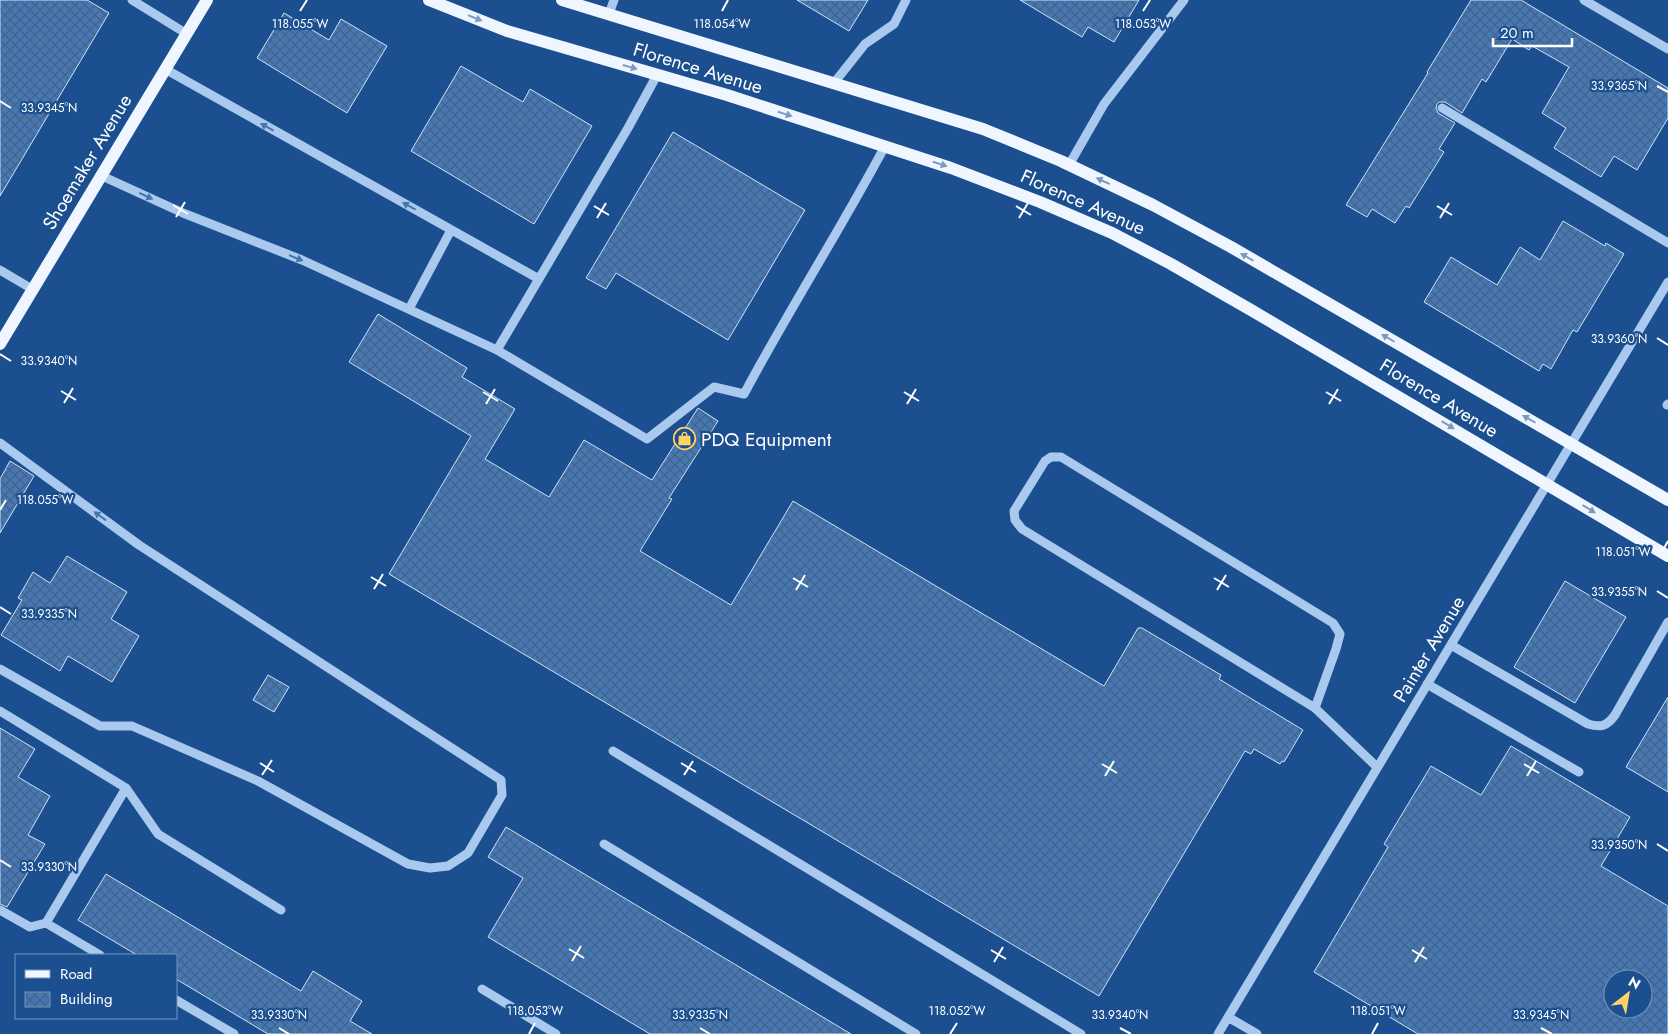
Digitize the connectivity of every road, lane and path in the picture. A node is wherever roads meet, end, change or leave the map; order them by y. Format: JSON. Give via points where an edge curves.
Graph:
{"nodes":[{"id":1,"x":132,"y":0,"type":"edge"},
{"id":2,"x":207,"y":0,"type":"edge"},
{"id":3,"x":430,"y":0,"type":"edge"},
{"id":4,"x":562,"y":0,"type":"edge"},
{"id":5,"x":614,"y":0,"type":"edge"},
{"id":6,"x":906,"y":0,"type":"edge"},
{"id":7,"x":1184,"y":0,"type":"edge"},
{"id":8,"x":1584,"y":0,"type":"edge"},
{"id":9,"x":609,"y":14,"type":"junction"},
{"id":10,"x":187,"y":34,"type":"junction"},
{"id":11,"x":1668,"y":49,"type":"edge"},
{"id":12,"x":165,"y":69,"type":"junction"},
{"id":13,"x":657,"y":75,"type":"junction"},
{"id":14,"x":834,"y":83,"type":"junction"},
{"id":15,"x":1442,"y":108,"type":"dead end"},
{"id":16,"x":885,"y":146,"type":"junction"},
{"id":17,"x":1069,"y":165,"type":"junction"},
{"id":18,"x":102,"y":176,"type":"junction"},
{"id":19,"x":451,"y":230,"type":"junction"},
{"id":20,"x":1668,"y":243,"type":"edge"},
{"id":21,"x":0,"y":270,"type":"edge"},
{"id":22,"x":539,"y":279,"type":"junction"},
{"id":23,"x":1668,"y":282,"type":"edge"},
{"id":24,"x":32,"y":289,"type":"junction"},
{"id":25,"x":408,"y":309,"type":"junction"},
{"id":26,"x":0,"y":344,"type":"edge"},
{"id":27,"x":498,"y":350,"type":"junction"},
{"id":28,"x":0,"y":443,"type":"edge"},
{"id":29,"x":1571,"y":444,"type":"junction"},
{"id":30,"x":1547,"y":484,"type":"junction"},
{"id":31,"x":1668,"y":500,"type":"edge"},
{"id":32,"x":1668,"y":556,"type":"edge"},
{"id":33,"x":1668,"y":622,"type":"edge"},
{"id":34,"x":1451,"y":645,"type":"junction"},
{"id":35,"x":0,"y":669,"type":"edge"},
{"id":36,"x":1428,"y":684,"type":"junction"},
{"id":37,"x":1315,"y":708,"type":"junction"},
{"id":38,"x":0,"y":711,"type":"edge"},
{"id":39,"x":612,"y":751,"type":"dead end"},
{"id":40,"x":1378,"y":767,"type":"junction"},
{"id":41,"x":1579,"y":772,"type":"dead end"},
{"id":42,"x":126,"y":788,"type":"junction"},
{"id":43,"x":604,"y":844,"type":"dead end"},
{"id":44,"x":0,"y":910,"type":"edge"},
{"id":45,"x":281,"y":910,"type":"dead end"},
{"id":46,"x":46,"y":923,"type":"junction"},
{"id":47,"x":98,"y":954,"type":"edge"},
{"id":48,"x":482,"y":989,"type":"dead end"},
{"id":49,"x":178,"y":1001,"type":"edge"},
{"id":50,"x":1228,"y":1017,"type":"junction"},
{"id":51,"x":234,"y":1034,"type":"edge"},
{"id":52,"x":556,"y":1034,"type":"edge"},
{"id":53,"x":916,"y":1034,"type":"edge"},
{"id":54,"x":1082,"y":1034,"type":"edge"},
{"id":55,"x":1218,"y":1034,"type":"edge"},
{"id":56,"x":1257,"y":1034,"type":"edge"}],
"edges":[{"from":1,"to":10,"type":"street"},
{"from":2,"to":10,"type":"main road","name":"Shoemaker Avenue"},
{"from":3,"to":13,"type":"main road","name":"Florence Avenue","one_way":true,"via":[[507,30]]},
{"from":4,"to":9,"type":"main road","name":"Florence Avenue"},
{"from":5,"to":9,"type":"street"},
{"from":6,"to":14,"type":"street","via":[[894,24],[865,44]]},
{"from":7,"to":17,"type":"street","via":[[1104,104]]},
{"from":8,"to":11,"type":"street"},
{"from":9,"to":14,"type":"main road","name":"Florence Avenue"},
{"from":10,"to":12,"type":"main road","name":"Shoemaker Avenue"},
{"from":12,"to":18,"type":"main road","name":"Shoemaker Avenue"},
{"from":19,"to":12,"type":"street","one_way":true},
{"from":13,"to":16,"type":"main road","name":"Florence Avenue","one_way":true},
{"from":13,"to":22,"type":"street"},
{"from":14,"to":17,"type":"main road","name":"Florence Avenue","via":[[983,129]]},
{"from":15,"to":20,"type":"street"},
{"from":16,"to":27,"type":"street","via":[[744,394],[714,388],[647,439]]},
{"from":16,"to":30,"type":"main road","name":"Florence Avenue","one_way":true,"via":[[1022,195],[1112,233],[1251,310]]},
{"from":29,"to":17,"type":"main road","name":"Florence Avenue","one_way":true,"via":[[1231,247]]},
{"from":18,"to":24,"type":"main road","name":"Shoemaker Avenue"},
{"from":18,"to":25,"type":"street","one_way":true,"via":[[183,213],[302,260]]},
{"from":19,"to":22,"type":"street"},
{"from":19,"to":25,"type":"street"},
{"from":21,"to":24,"type":"street"},
{"from":22,"to":27,"type":"street"},
{"from":23,"to":29,"type":"street","name":"Painter Avenue"},
{"from":24,"to":26,"type":"main road","name":"Shoemaker Avenue"},
{"from":25,"to":27,"type":"street"},
{"from":35,"to":28,"type":"street","one_way":true,"via":[[100,726],[132,726],[258,781],[408,864],[430,868],[448,866],[468,853],[502,795],[501,780],[139,545]]},
{"from":29,"to":30,"type":"street","name":"Painter Avenue"},
{"from":29,"to":31,"type":"main road","name":"Florence Avenue"},
{"from":30,"to":32,"type":"main road","name":"Florence Avenue","one_way":true},
{"from":30,"to":34,"type":"street","name":"Painter Avenue"},
{"from":33,"to":34,"type":"street","via":[[1615,715],[1609,724],[1598,727]]},
{"from":34,"to":36,"type":"street","name":"Painter Avenue"},
{"from":36,"to":40,"type":"street","name":"Painter Avenue"},
{"from":36,"to":41,"type":"street"},
{"from":37,"to":37,"type":"street","via":[[1022,529],[1015,520],[1014,511],[1045,461],[1061,457],[1333,623],[1340,634]]},
{"from":37,"to":40,"type":"street"},
{"from":38,"to":42,"type":"street"},
{"from":39,"to":54,"type":"street"},
{"from":40,"to":50,"type":"street","name":"Painter Avenue"},
{"from":42,"to":45,"type":"street","via":[[158,834]]},
{"from":42,"to":46,"type":"street"},
{"from":43,"to":53,"type":"street"},
{"from":44,"to":46,"type":"street","via":[[30,927]]},
{"from":46,"to":47,"type":"street"},
{"from":48,"to":52,"type":"street"},
{"from":49,"to":51,"type":"street"},
{"from":50,"to":55,"type":"street","name":"Painter Avenue"},
{"from":50,"to":56,"type":"street"}]}
